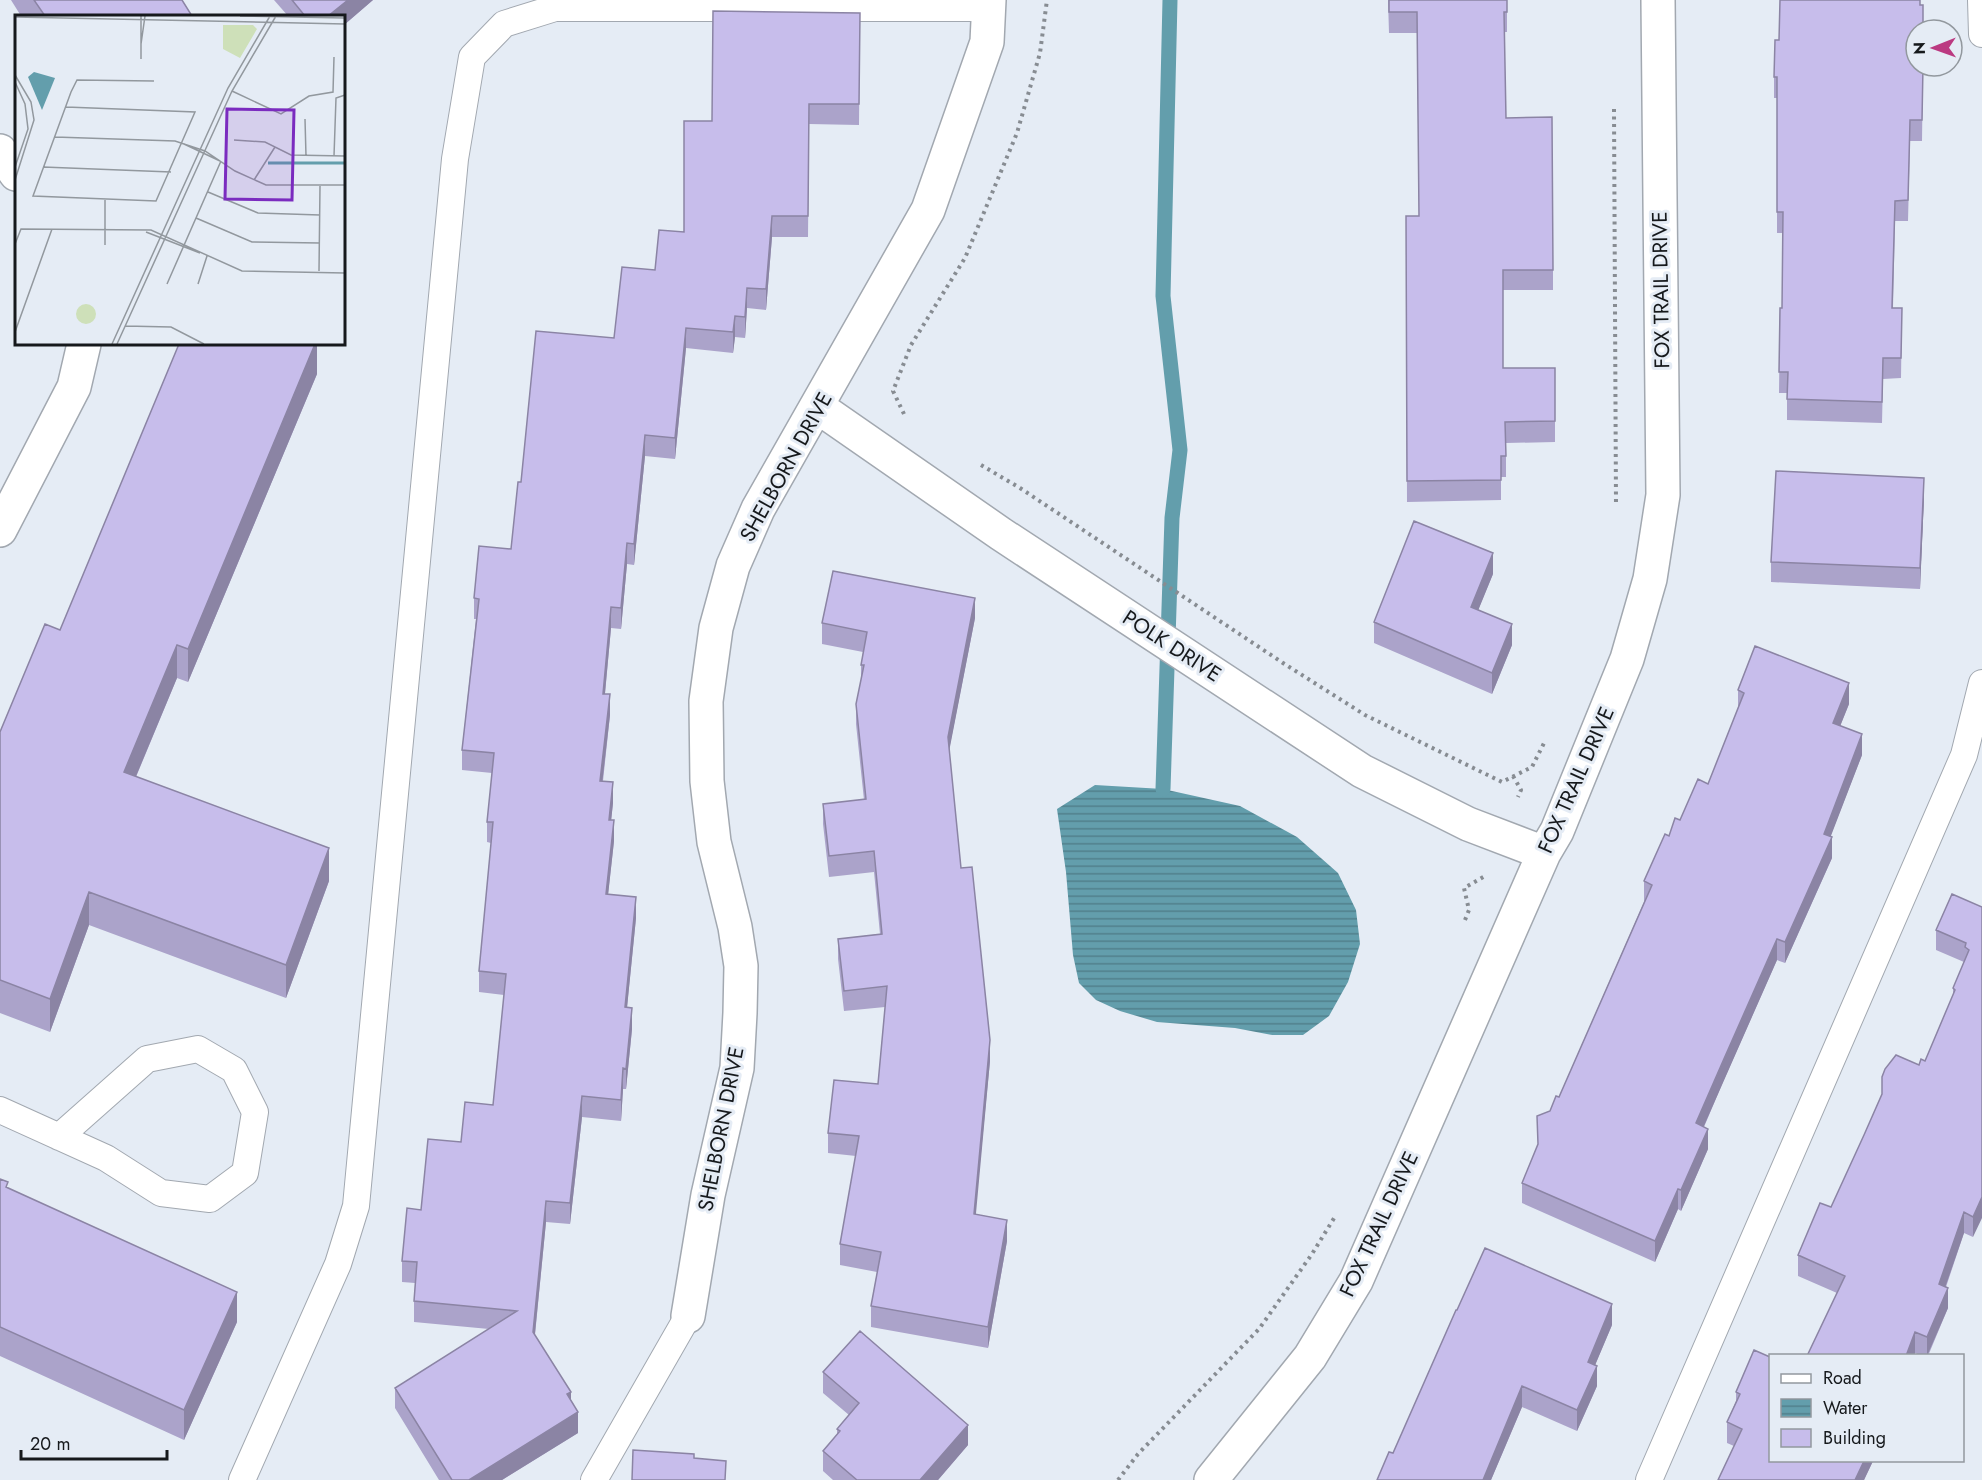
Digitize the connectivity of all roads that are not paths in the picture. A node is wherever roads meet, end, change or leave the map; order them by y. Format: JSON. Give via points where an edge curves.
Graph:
{"nodes":[{"id":1,"x":1658,"y":0,"type":"edge"},
{"id":2,"x":1981,"y":0,"type":"edge"},
{"id":3,"x":988,"y":4,"type":"edge"},
{"id":4,"x":1982,"y":34,"type":"edge"},
{"id":5,"x":0,"y":151,"type":"edge"},
{"id":6,"x":15,"y":173,"type":"edge"},
{"id":7,"x":84,"y":345,"type":"edge"},
{"id":8,"x":818,"y":407,"type":"junction"},
{"id":9,"x":0,"y":530,"type":"edge"},
{"id":10,"x":1982,"y":683,"type":"edge"},
{"id":11,"x":1544,"y":853,"type":"junction"},
{"id":12,"x":0,"y":1110,"type":"edge"},
{"id":13,"x":59,"y":1137,"type":"junction"},
{"id":14,"x":688,"y":1316,"type":"joint"},
{"id":15,"x":242,"y":1480,"type":"edge"},
{"id":16,"x":594,"y":1480,"type":"edge"},
{"id":17,"x":1211,"y":1480,"type":"edge"},
{"id":18,"x":1649,"y":1480,"type":"edge"}],
"edges":[{"from":1,"to":11,"type":"street","name":"FOX TRAIL DRIVE","via":[[1663,495],[1650,579],[1627,659],[1557,831]]},
{"from":2,"to":4,"type":"lane"},
{"from":3,"to":8,"type":"street","name":"SHELBORN DRIVE","via":[[987,42],[928,210]]},
{"from":3,"to":15,"type":"lane","via":[[555,8],[504,24],[472,57],[455,159],[356,1206],[339,1264]]},
{"from":5,"to":6,"type":"street"},
{"from":7,"to":9,"type":"street","via":[[74,387]]},
{"from":8,"to":11,"type":"street","name":"POLK DRIVE","via":[[1001,534],[1362,771],[1468,824]]},
{"from":8,"to":14,"type":"street","name":"SHELBORN DRIVE","via":[[758,509],[733,566],[716,628],[706,701],[707,781],[714,842],[741,966],[740,1013],[736,1068],[708,1195]]},
{"from":10,"to":18,"type":"lane","via":[[1964,755]]},
{"from":11,"to":17,"type":"street","name":"FOX TRAIL DRIVE","via":[[1356,1281],[1310,1357]]},
{"from":12,"to":13,"type":"lane"},
{"from":13,"to":13,"type":"lane","via":[[106,1158],[161,1192],[210,1199],[245,1173],[255,1112],[234,1070],[198,1049],[147,1059]]},
{"from":14,"to":16,"type":"lane"}]}
